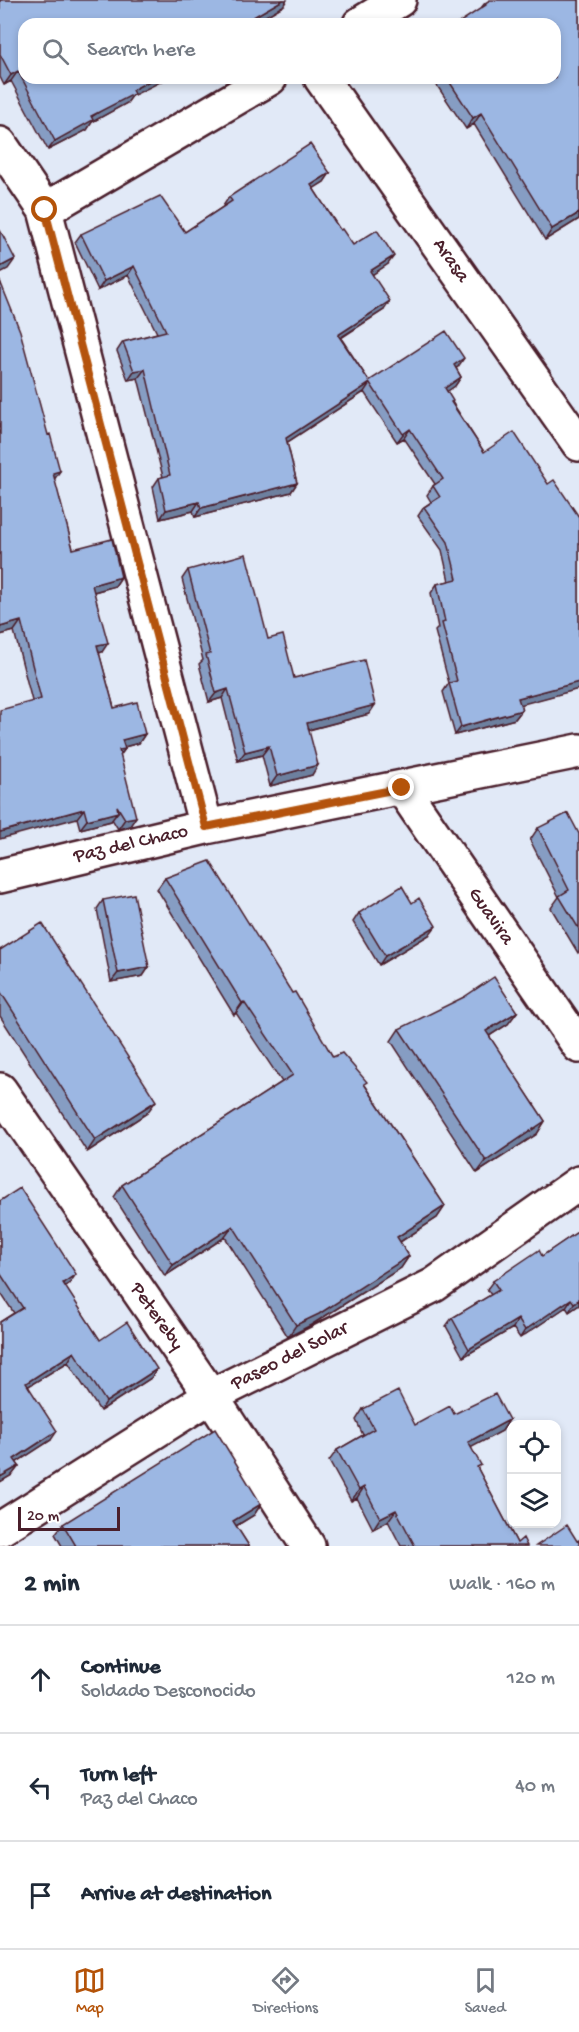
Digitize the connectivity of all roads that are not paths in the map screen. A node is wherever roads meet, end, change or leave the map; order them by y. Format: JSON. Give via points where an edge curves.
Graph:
{"nodes":[{"id":1,"x":399,"y":0,"type":"edge"},
{"id":2,"x":370,"y":18,"type":"edge"},
{"id":3,"x":260,"y":84,"type":"edge"},
{"id":4,"x":325,"y":84,"type":"edge"},
{"id":5,"x":0,"y":144,"type":"edge"},
{"id":6,"x":45,"y":210,"type":"junction"},
{"id":7,"x":579,"y":444,"type":"edge"},
{"id":8,"x":579,"y":751,"type":"edge"},
{"id":9,"x":402,"y":788,"type":"junction"},
{"id":10,"x":206,"y":827,"type":"junction"},
{"id":11,"x":0,"y":876,"type":"edge"},
{"id":12,"x":579,"y":1046,"type":"edge"},
{"id":13,"x":0,"y":1090,"type":"edge"},
{"id":14,"x":579,"y":1184,"type":"edge"},
{"id":15,"x":211,"y":1396,"type":"junction"},
{"id":16,"x":0,"y":1529,"type":"edge"},
{"id":17,"x":308,"y":1546,"type":"edge"}],
"edges":[{"from":1,"to":2,"type":"street"},
{"from":3,"to":6,"type":"street"},
{"from":4,"to":7,"type":"street","name":"Arasa"},
{"from":5,"to":6,"type":"street"},
{"from":6,"to":10,"type":"street"},
{"from":8,"to":9,"type":"street","name":"Paz del Chaco"},
{"from":9,"to":10,"type":"street","name":"Paz del Chaco"},
{"from":9,"to":12,"type":"street","name":"Guavira"},
{"from":10,"to":11,"type":"street","name":"Paz del Chaco"},
{"from":13,"to":15,"type":"street","name":"Petereby"},
{"from":14,"to":15,"type":"street","name":"Paseo del Solar","via":[[434,1285]]},
{"from":15,"to":16,"type":"street","name":"Paseo del Solar"},
{"from":15,"to":17,"type":"street","name":"Petereby"}]}
